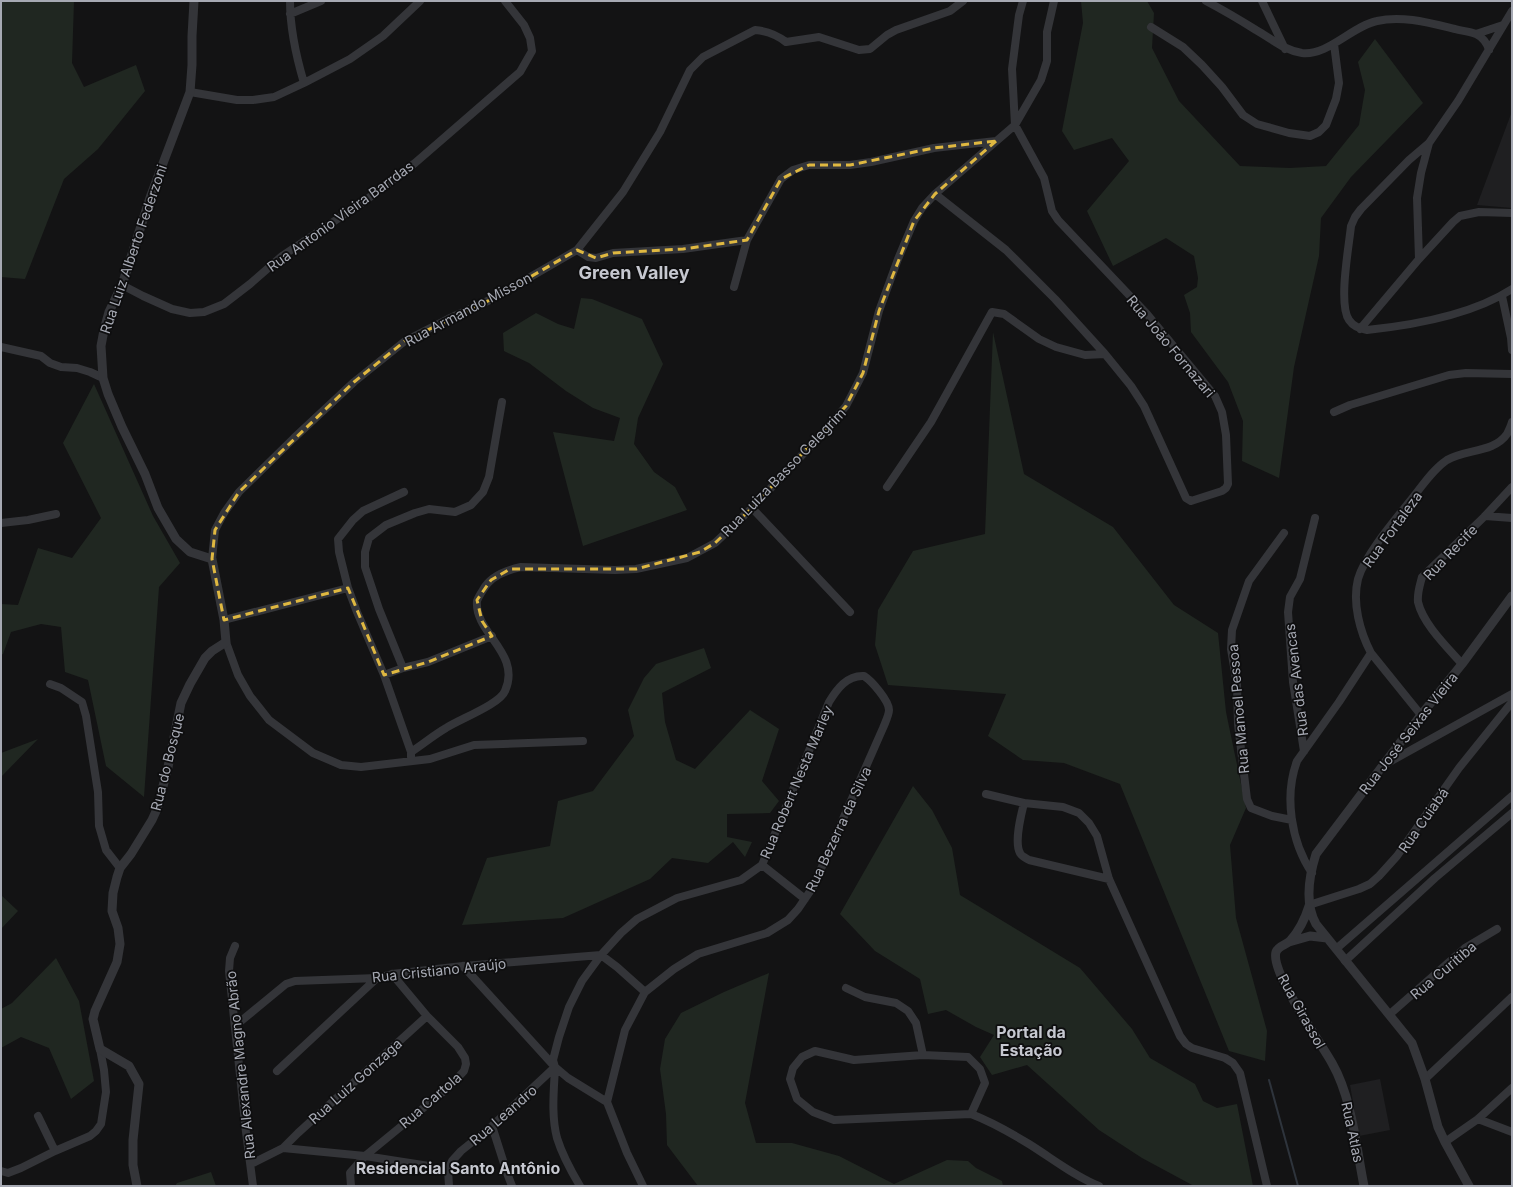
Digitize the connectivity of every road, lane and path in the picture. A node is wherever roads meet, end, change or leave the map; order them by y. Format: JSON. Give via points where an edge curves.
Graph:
{"nodes":[{"id":1,"x":194,"y":1,"type":"edge"},
{"id":2,"x":290,"y":1,"type":"edge"},
{"id":3,"x":321,"y":1,"type":"edge"},
{"id":4,"x":420,"y":1,"type":"edge"},
{"id":5,"x":505,"y":1,"type":"edge"},
{"id":6,"x":963,"y":1,"type":"edge"},
{"id":7,"x":1023,"y":1,"type":"edge"},
{"id":8,"x":1054,"y":1,"type":"edge"},
{"id":9,"x":1206,"y":1,"type":"edge"},
{"id":10,"x":1262,"y":1,"type":"edge"},
{"id":11,"x":1512,"y":11,"type":"edge"},
{"id":12,"x":290,"y":14,"type":"junction"},
{"id":13,"x":1503,"y":25,"type":"junction"},
{"id":14,"x":1151,"y":27,"type":"dead end"},
{"id":15,"x":1476,"y":34,"type":"junction"},
{"id":16,"x":1334,"y":44,"type":"junction"},
{"id":17,"x":1286,"y":49,"type":"junction"},
{"id":18,"x":1489,"y":50,"type":"junction"},
{"id":19,"x":304,"y":83,"type":"junction"},
{"id":20,"x":190,"y":92,"type":"junction"},
{"id":21,"x":1014,"y":125,"type":"junction"},
{"id":22,"x":996,"y":141,"type":"junction"},
{"id":23,"x":1429,"y":143,"type":"junction"},
{"id":24,"x":935,"y":194,"type":"junction"},
{"id":25,"x":1512,"y":213,"type":"edge"},
{"id":26,"x":747,"y":240,"type":"junction"},
{"id":27,"x":578,"y":250,"type":"junction"},
{"id":28,"x":1419,"y":259,"type":"junction"},
{"id":29,"x":122,"y":285,"type":"junction"},
{"id":30,"x":734,"y":287,"type":"dead end"},
{"id":31,"x":1512,"y":289,"type":"edge"},
{"id":32,"x":1502,"y":296,"type":"junction"},
{"id":33,"x":1360,"y":329,"type":"junction"},
{"id":34,"x":1,"y":347,"type":"edge"},
{"id":35,"x":1512,"y":350,"type":"edge"},
{"id":36,"x":1106,"y":354,"type":"junction"},
{"id":37,"x":1512,"y":374,"type":"edge"},
{"id":38,"x":103,"y":378,"type":"junction"},
{"id":39,"x":502,"y":402,"type":"dead end"},
{"id":40,"x":1334,"y":412,"type":"dead end"},
{"id":41,"x":1512,"y":422,"type":"edge"},
{"id":42,"x":887,"y":487,"type":"dead end"},
{"id":43,"x":1512,"y":488,"type":"edge"},
{"id":44,"x":404,"y":492,"type":"dead end"},
{"id":45,"x":752,"y":508,"type":"junction"},
{"id":46,"x":56,"y":514,"type":"dead end"},
{"id":47,"x":1485,"y":516,"type":"junction"},
{"id":48,"x":1315,"y":518,"type":"dead end"},
{"id":49,"x":1512,"y":518,"type":"edge"},
{"id":50,"x":1,"y":523,"type":"edge"},
{"id":51,"x":1284,"y":533,"type":"dead end"},
{"id":52,"x":212,"y":559,"type":"junction"},
{"id":53,"x":348,"y":588,"type":"junction"},
{"id":54,"x":1512,"y":596,"type":"edge"},
{"id":55,"x":850,"y":612,"type":"dead end"},
{"id":56,"x":224,"y":620,"type":"junction"},
{"id":57,"x":492,"y":636,"type":"junction"},
{"id":58,"x":226,"y":642,"type":"junction"},
{"id":59,"x":1371,"y":653,"type":"junction"},
{"id":60,"x":1462,"y":664,"type":"junction"},
{"id":61,"x":403,"y":668,"type":"junction"},
{"id":62,"x":384,"y":675,"type":"junction"},
{"id":63,"x":872,"y":682,"type":"joint"},
{"id":64,"x":50,"y":684,"type":"dead end"},
{"id":65,"x":1512,"y":694,"type":"edge"},
{"id":66,"x":1512,"y":702,"type":"edge"},
{"id":67,"x":1421,"y":715,"type":"junction"},
{"id":68,"x":583,"y":741,"type":"dead end"},
{"id":69,"x":1304,"y":751,"type":"junction"},
{"id":70,"x":411,"y":752,"type":"junction"},
{"id":71,"x":411,"y":761,"type":"junction"},
{"id":72,"x":1383,"y":765,"type":"junction"},
{"id":73,"x":986,"y":794,"type":"dead end"},
{"id":74,"x":1512,"y":796,"type":"edge"},
{"id":75,"x":1024,"y":803,"type":"junction"},
{"id":76,"x":1512,"y":813,"type":"edge"},
{"id":77,"x":1292,"y":820,"type":"junction"},
{"id":78,"x":762,"y":865,"type":"junction"},
{"id":79,"x":120,"y":868,"type":"junction"},
{"id":80,"x":1426,"y":870,"type":"junction"},
{"id":81,"x":1312,"y":873,"type":"junction"},
{"id":82,"x":1435,"y":878,"type":"junction"},
{"id":83,"x":1109,"y":879,"type":"junction"},
{"id":84,"x":805,"y":899,"type":"junction"},
{"id":85,"x":1309,"y":905,"type":"junction"},
{"id":86,"x":1497,"y":929,"type":"dead end"},
{"id":87,"x":1327,"y":938,"type":"junction"},
{"id":88,"x":1289,"y":942,"type":"junction"},
{"id":89,"x":235,"y":946,"type":"dead end"},
{"id":90,"x":1336,"y":949,"type":"junction"},
{"id":91,"x":601,"y":956,"type":"junction"},
{"id":92,"x":1345,"y":961,"type":"junction"},
{"id":93,"x":463,"y":966,"type":"junction"},
{"id":94,"x":392,"y":974,"type":"junction"},
{"id":95,"x":378,"y":978,"type":"junction"},
{"id":96,"x":846,"y":988,"type":"dead end"},
{"id":97,"x":645,"y":992,"type":"junction"},
{"id":98,"x":1512,"y":997,"type":"edge"},
{"id":99,"x":1390,"y":1014,"type":"junction"},
{"id":100,"x":427,"y":1016,"type":"junction"},
{"id":101,"x":235,"y":1026,"type":"junction"},
{"id":102,"x":100,"y":1049,"type":"junction"},
{"id":103,"x":923,"y":1055,"type":"junction"},
{"id":104,"x":555,"y":1067,"type":"junction"},
{"id":105,"x":277,"y":1071,"type":"dead end"},
{"id":106,"x":1339,"y":1078,"type":"joint"},
{"id":107,"x":1425,"y":1079,"type":"junction"},
{"id":108,"x":1512,"y":1088,"type":"edge"},
{"id":109,"x":607,"y":1102,"type":"junction"},
{"id":110,"x":971,"y":1114,"type":"junction"},
{"id":111,"x":38,"y":1116,"type":"dead end"},
{"id":112,"x":1478,"y":1119,"type":"junction"},
{"id":113,"x":492,"y":1126,"type":"junction"},
{"id":114,"x":1512,"y":1132,"type":"edge"},
{"id":115,"x":1445,"y":1142,"type":"junction"},
{"id":116,"x":283,"y":1148,"type":"junction"},
{"id":117,"x":54,"y":1151,"type":"junction"},
{"id":118,"x":365,"y":1156,"type":"junction"},
{"id":119,"x":250,"y":1164,"type":"junction"},
{"id":120,"x":429,"y":1166,"type":"dead end"},
{"id":121,"x":1,"y":1171,"type":"edge"},
{"id":122,"x":137,"y":1186,"type":"edge"},
{"id":123,"x":253,"y":1186,"type":"edge"},
{"id":124,"x":350,"y":1186,"type":"edge"},
{"id":125,"x":449,"y":1186,"type":"edge"},
{"id":126,"x":512,"y":1186,"type":"edge"},
{"id":127,"x":580,"y":1186,"type":"edge"},
{"id":128,"x":643,"y":1186,"type":"edge"},
{"id":129,"x":1099,"y":1186,"type":"edge"},
{"id":130,"x":1267,"y":1186,"type":"edge"},
{"id":131,"x":1364,"y":1186,"type":"edge"},
{"id":132,"x":1469,"y":1186,"type":"edge"}],
"edges":[{"from":1,"to":20,"type":"street","name":"Rua Luiz Alberto Federzoni"},
{"from":2,"to":12,"type":"street"},
{"from":3,"to":12,"type":"street"},
{"from":4,"to":19,"type":"street","via":[[383,36],[350,60]]},
{"from":5,"to":29,"type":"street","name":"Rua Antonio Vieira Barrdas","via":[[524,25],[530,38],[532,51],[520,72],[415,163],[366,200],[282,256],[224,304],[204,312],[172,310]]},
{"from":6,"to":27,"type":"street","via":[[950,11],[896,30],[870,49],[859,50],[820,37],[786,42],[778,35],[755,30],[703,57],[690,70],[660,132],[622,192]]},
{"from":7,"to":21,"type":"street","via":[[1012,69]]},
{"from":8,"to":21,"type":"street","name":"Rua Luiza Basso Celegrim","via":[[1047,32],[1047,60],[1041,80]]},
{"from":9,"to":17,"type":"street"},
{"from":10,"to":17,"type":"street"},
{"from":11,"to":13,"type":"street"},
{"from":12,"to":19,"type":"street","via":[[296,55]]},
{"from":13,"to":15,"type":"street"},
{"from":13,"to":18,"type":"street"},
{"from":14,"to":16,"type":"street","via":[[1183,47],[1222,87],[1244,115],[1257,124],[1310,136],[1326,125],[1336,99],[1339,83]]},
{"from":15,"to":16,"type":"street","via":[[1397,18],[1376,21],[1350,32]]},
{"from":15,"to":18,"type":"street","via":[[1483,39]]},
{"from":16,"to":17,"type":"street","via":[[1318,51],[1304,53]]},
{"from":18,"to":23,"type":"street"},
{"from":19,"to":20,"type":"street","via":[[274,97],[253,100]]},
{"from":20,"to":29,"type":"street","name":"Rua Luiz Alberto Federzoni","via":[[151,195]]},
{"from":21,"to":22,"type":"street","name":"Rua Luiza Basso Celegrim"},
{"from":21,"to":36,"type":"street","name":"Rua João Fornazari","via":[[1044,178],[1052,211],[1058,220],[1148,314],[1214,396],[1222,412],[1226,436],[1226,488],[1191,501],[1186,498],[1144,406],[1132,386]]},
{"from":22,"to":24,"type":"street","name":"Rua Luiza Basso Celegrim"},
{"from":22,"to":26,"type":"street","via":[[934,148],[871,162],[809,165],[793,170],[781,179]]},
{"from":23,"to":28,"type":"street","via":[[1417,198]]},
{"from":23,"to":33,"type":"street","via":[[1361,209],[1351,226],[1344,291],[1348,319]]},
{"from":24,"to":36,"type":"street","name":"Rua João Fornazari","via":[[1006,250]]},
{"from":24,"to":45,"type":"street","name":"Rua Luiza Basso Celegrim","via":[[914,221],[900,253],[879,311],[863,373],[850,400],[823,433]]},
{"from":25,"to":28,"type":"street","via":[[1479,212],[1460,216]]},
{"from":26,"to":27,"type":"street","via":[[683,249],[613,253],[596,258],[588,257]]},
{"from":26,"to":30,"type":"street"},
{"from":27,"to":52,"type":"street","name":"Rua Armando Misson","via":[[492,299],[405,341],[354,382],[239,492],[215,530]]},
{"from":28,"to":33,"type":"street"},
{"from":29,"to":38,"type":"street","name":"Rua Luiz Alberto Federzoni","via":[[109,312],[104,330],[101,346]]},
{"from":31,"to":32,"type":"street"},
{"from":32,"to":33,"type":"street","via":[[1473,309],[1443,317],[1378,329]]},
{"from":32,"to":35,"type":"street"},
{"from":34,"to":38,"type":"street","via":[[42,356],[50,363],[61,367],[77,368]]},
{"from":36,"to":42,"type":"street","via":[[1085,355],[1056,347],[1039,339],[1004,314],[994,311],[990,313],[932,422]]},
{"from":37,"to":40,"type":"street","via":[[1466,373],[1450,376]]},
{"from":38,"to":52,"type":"street","name":"Rua Luiz Alberto Federzoni","via":[[158,508],[176,540],[190,552]]},
{"from":39,"to":61,"type":"street","via":[[489,477],[483,492],[471,505],[455,512],[429,509],[415,513],[386,525],[369,538],[364,552],[366,567],[379,609]]},
{"from":41,"to":59,"type":"street","name":"Rua Fortaleza","via":[[1507,434],[1497,443],[1452,457],[1438,468],[1395,519],[1368,558],[1358,578],[1356,606],[1362,632]]},
{"from":43,"to":47,"type":"street","name":"Rua Recife"},
{"from":44,"to":53,"type":"street","via":[[362,511],[338,539]]},
{"from":45,"to":55,"type":"street"},
{"from":45,"to":57,"type":"street","name":"Rua Luiza Basso Celegrim","via":[[715,543],[687,558],[636,569],[510,569],[484,587],[477,600],[482,621]]},
{"from":46,"to":50,"type":"street"},
{"from":47,"to":49,"type":"street"},
{"from":47,"to":60,"type":"street","name":"Rua Recife","via":[[1422,577],[1418,589],[1418,602],[1422,613]]},
{"from":48,"to":69,"type":"street","name":"Rua das Avencas","via":[[1300,579],[1290,597],[1288,612],[1293,682]]},
{"from":51,"to":77,"type":"street","name":"Rua Manoel Pessoa","via":[[1249,581],[1232,630],[1231,649],[1237,684],[1238,724],[1247,799],[1251,808]]},
{"from":52,"to":56,"type":"street"},
{"from":53,"to":56,"type":"street"},
{"from":53,"to":62,"type":"street"},
{"from":54,"to":60,"type":"street","name":"Rua José Seixas Vieira"},
{"from":56,"to":58,"type":"street"},
{"from":57,"to":61,"type":"street","via":[[428,662]]},
{"from":57,"to":70,"type":"street","name":"Rua Luiza Basso Celegrim","via":[[508,667],[509,676],[505,693],[490,704],[446,727]]},
{"from":58,"to":71,"type":"street","via":[[238,675],[268,720],[314,753],[341,765],[360,767]]},
{"from":58,"to":79,"type":"street","name":"Rua do Bosque","via":[[204,658],[181,703],[157,809],[136,847]]},
{"from":59,"to":67,"type":"street","name":"Rua Fortaleza"},
{"from":59,"to":69,"type":"street"},
{"from":60,"to":67,"type":"street","name":"Rua José Seixas Vieira"},
{"from":61,"to":62,"type":"street"},
{"from":62,"to":70,"type":"street"},
{"from":63,"to":78,"type":"street","name":"Rua Robert Nesta Marley","via":[[864,676],[853,677],[832,697]]},
{"from":63,"to":84,"type":"street","name":"Rua Bezerra da Silva","via":[[889,710],[813,887]]},
{"from":64,"to":79,"type":"street","via":[[82,702],[98,792],[99,826],[106,850]]},
{"from":65,"to":72,"type":"street"},
{"from":66,"to":85,"type":"street","name":"Rua Cuiabá","via":[[1459,768],[1384,872],[1370,884],[1359,889]]},
{"from":67,"to":72,"type":"street","name":"Rua José Seixas Vieira"},
{"from":68,"to":71,"type":"street","via":[[474,745],[430,759]]},
{"from":69,"to":77,"type":"street","via":[[1297,760],[1293,772],[1290,807]]},
{"from":70,"to":71,"type":"street"},
{"from":72,"to":81,"type":"street","name":"Rua José Seixas Vieira","via":[[1316,854]]},
{"from":73,"to":75,"type":"street"},
{"from":74,"to":80,"type":"street"},
{"from":75,"to":83,"type":"street","via":[[1063,807],[1079,813],[1097,836]]},
{"from":75,"to":83,"type":"street","via":[[1019,824],[1020,854],[1029,860]]},
{"from":76,"to":82,"type":"street"},
{"from":77,"to":81,"type":"street","via":[[1299,850]]},
{"from":78,"to":84,"type":"street"},
{"from":78,"to":91,"type":"street","name":"Rua Robert Nesta Marley","via":[[741,880],[677,898],[637,919]]},
{"from":79,"to":102,"type":"street","name":"Rua do Bosque","via":[[113,893],[112,911],[120,944],[117,962],[93,1019]]},
{"from":80,"to":82,"type":"street"},
{"from":80,"to":90,"type":"street"},
{"from":81,"to":85,"type":"street","name":"Rua José Seixas Vieira"},
{"from":82,"to":92,"type":"street"},
{"from":83,"to":130,"type":"street","via":[[1180,1036],[1192,1048],[1225,1058],[1233,1063],[1240,1073]]},
{"from":84,"to":97,"type":"street","name":"Rua Bezerra da Silva","via":[[788,920],[767,933],[698,954]]},
{"from":85,"to":87,"type":"street","via":[[1312,916]]},
{"from":85,"to":88,"type":"street","name":"Rua Girassol","via":[[1303,923]]},
{"from":86,"to":99,"type":"street","name":"Rua Curitiba","via":[[1465,948]]},
{"from":87,"to":88,"type":"street","via":[[1310,936]]},
{"from":87,"to":90,"type":"street"},
{"from":88,"to":106,"type":"street","name":"Rua Girassol","via":[[1276,952],[1280,972],[1305,1022]]},
{"from":89,"to":101,"type":"street","name":"Rua Alexandre Magno Abrão","via":[[230,958],[229,971]]},
{"from":90,"to":92,"type":"street"},
{"from":91,"to":93,"type":"street","name":"Rua Cristiano Araújo"},
{"from":91,"to":97,"type":"street"},
{"from":91,"to":104,"type":"street","name":"Rua Robert Nesta Marley","via":[[582,981],[569,1007],[553,1060]]},
{"from":92,"to":99,"type":"street"},
{"from":93,"to":94,"type":"street","name":"Rua Cristiano Araújo"},
{"from":93,"to":104,"type":"street"},
{"from":94,"to":95,"type":"street","name":"Rua Cristiano Araújo"},
{"from":94,"to":100,"type":"street","name":"Rua Cartola"},
{"from":95,"to":101,"type":"street","name":"Rua Cristiano Araújo","via":[[289,982]]},
{"from":95,"to":105,"type":"street"},
{"from":96,"to":103,"type":"street","via":[[865,997],[896,1003],[908,1011],[916,1023]]},
{"from":97,"to":109,"type":"street","name":"Rua Bezerra da Silva","via":[[625,1030]]},
{"from":98,"to":107,"type":"street"},
{"from":99,"to":107,"type":"street","via":[[1412,1042]]},
{"from":100,"to":116,"type":"street","name":"Rua Luiz Gonzaga"},
{"from":100,"to":118,"type":"street","name":"Rua Cartola","via":[[462,1052],[466,1064],[464,1071],[449,1087]]},
{"from":101,"to":119,"type":"street","name":"Rua Alexandre Magno Abrão"},
{"from":102,"to":117,"type":"street","via":[[106,1092],[101,1124],[90,1136]]},
{"from":102,"to":122,"type":"street","via":[[129,1066],[139,1084],[133,1140],[133,1165]]},
{"from":103,"to":110,"type":"street","via":[[968,1057],[980,1069],[985,1083]]},
{"from":103,"to":110,"type":"street","via":[[854,1060],[815,1051],[802,1057],[793,1068],[790,1078],[797,1099],[814,1112],[834,1120]]},
{"from":104,"to":109,"type":"street"},
{"from":104,"to":113,"type":"street","name":"Rua Leandro"},
{"from":104,"to":127,"type":"street","name":"Rua Robert Nesta Marley","via":[[554,1109],[558,1139]]},
{"from":106,"to":131,"type":"street","name":"Rua Atlas","via":[[1347,1102]]},
{"from":107,"to":115,"type":"street"},
{"from":108,"to":112,"type":"street"},
{"from":109,"to":128,"type":"street"},
{"from":110,"to":129,"type":"street","via":[[990,1121],[1084,1180]]},
{"from":111,"to":117,"type":"street"},
{"from":112,"to":114,"type":"street"},
{"from":112,"to":115,"type":"street"},
{"from":113,"to":125,"type":"street","name":"Rua Leandro","via":[[452,1161],[448,1170]]},
{"from":113,"to":126,"type":"street"},
{"from":115,"to":132,"type":"street"},
{"from":116,"to":118,"type":"street"},
{"from":116,"to":119,"type":"street"},
{"from":117,"to":121,"type":"street","via":[[8,1173]]},
{"from":118,"to":120,"type":"street"},
{"from":118,"to":124,"type":"street","name":"Rua Cartola","via":[[350,1173]]},
{"from":119,"to":123,"type":"street","name":"Rua Alexandre Magno Abrão"}]}
